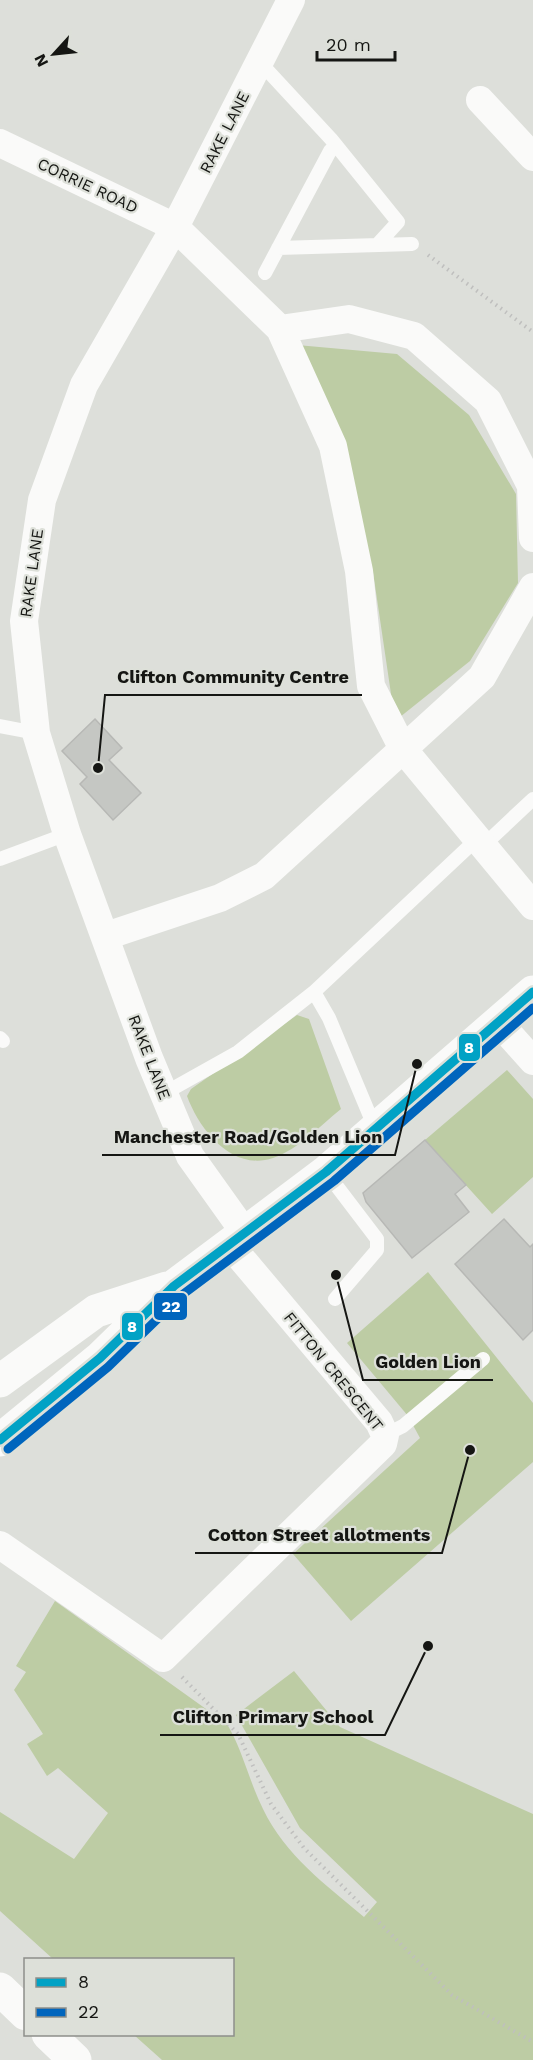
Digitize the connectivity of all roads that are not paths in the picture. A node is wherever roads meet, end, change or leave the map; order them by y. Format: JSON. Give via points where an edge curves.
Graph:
{"nodes":[{"id":1,"x":291,"y":0,"type":"edge"},
{"id":2,"x":257,"y":66,"type":"junction"},
{"id":3,"x":480,"y":100,"type":"dead end"},
{"id":4,"x":0,"y":143,"type":"edge"},
{"id":5,"x":336,"y":146,"type":"junction"},
{"id":6,"x":533,"y":157,"type":"edge"},
{"id":7,"x":398,"y":222,"type":"junction"},
{"id":8,"x":175,"y":227,"type":"junction"},
{"id":9,"x":377,"y":245,"type":"junction"},
{"id":10,"x":278,"y":248,"type":"junction"},
{"id":11,"x":265,"y":273,"type":"dead end"},
{"id":12,"x":280,"y":329,"type":"junction"},
{"id":13,"x":533,"y":538,"type":"edge"},
{"id":14,"x":533,"y":587,"type":"edge"},
{"id":15,"x":12,"y":614,"type":"edge"},
{"id":16,"x":0,"y":726,"type":"edge"},
{"id":17,"x":36,"y":733,"type":"junction"},
{"id":18,"x":403,"y":749,"type":"junction"},
{"id":19,"x":533,"y":799,"type":"edge"},
{"id":20,"x":67,"y":834,"type":"junction"},
{"id":21,"x":481,"y":841,"type":"junction"},
{"id":22,"x":0,"y":859,"type":"edge"},
{"id":23,"x":533,"y":906,"type":"edge"},
{"id":24,"x":106,"y":936,"type":"junction"},
{"id":25,"x":314,"y":992,"type":"junction"},
{"id":26,"x":533,"y":992,"type":"edge"},
{"id":27,"x":499,"y":1023,"type":"junction"},
{"id":28,"x":533,"y":1061,"type":"edge"},
{"id":29,"x":163,"y":1094,"type":"junction"},
{"id":30,"x":376,"y":1130,"type":"junction"},
{"id":31,"x":326,"y":1172,"type":"junction"},
{"id":32,"x":237,"y":1239,"type":"junction"},
{"id":33,"x":174,"y":1286,"type":"junction"},
{"id":34,"x":335,"y":1299,"type":"dead end"},
{"id":35,"x":483,"y":1359,"type":"dead end"},
{"id":36,"x":0,"y":1381,"type":"edge"},
{"id":37,"x":385,"y":1435,"type":"junction"},
{"id":38,"x":0,"y":1440,"type":"edge"},
{"id":39,"x":0,"y":1545,"type":"edge"},
{"id":40,"x":0,"y":1989,"type":"edge"},
{"id":41,"x":24,"y":2011,"type":"edge"},
{"id":42,"x":50,"y":2036,"type":"edge"},
{"id":43,"x":75,"y":2060,"type":"edge"}],
"edges":[{"from":1,"to":2,"type":"street","name":"RAKE LANE"},
{"from":2,"to":5,"type":"lane","via":[[268,71]]},
{"from":2,"to":8,"type":"street","name":"RAKE LANE"},
{"from":3,"to":6,"type":"street"},
{"from":4,"to":8,"type":"street","name":"CORRIE ROAD"},
{"from":5,"to":7,"type":"lane"},
{"from":5,"to":10,"type":"lane"},
{"from":7,"to":9,"type":"lane"},
{"from":7,"to":9,"type":"lane","via":[[412,244]]},
{"from":8,"to":12,"type":"street","name":"CORRIE ROAD"},
{"from":8,"to":15,"type":"street","name":"RAKE LANE","via":[[84,385],[42,500]]},
{"from":9,"to":10,"type":"lane"},
{"from":10,"to":11,"type":"lane"},
{"from":12,"to":13,"type":"street","via":[[349,319],[414,336],[488,401],[531,486]]},
{"from":12,"to":18,"type":"street","via":[[333,446],[359,571],[371,686]]},
{"from":14,"to":18,"type":"street","via":[[482,677]]},
{"from":15,"to":17,"type":"street","name":"RAKE LANE"},
{"from":16,"to":17,"type":"lane"},
{"from":17,"to":20,"type":"street","name":"RAKE LANE"},
{"from":18,"to":21,"type":"street"},
{"from":18,"to":24,"type":"street","via":[[264,876],[220,898]]},
{"from":19,"to":21,"type":"lane"},
{"from":20,"to":22,"type":"lane"},
{"from":20,"to":24,"type":"street","name":"RAKE LANE"},
{"from":21,"to":23,"type":"street"},
{"from":21,"to":25,"type":"lane"},
{"from":24,"to":29,"type":"street","name":"RAKE LANE"},
{"from":25,"to":29,"type":"lane","via":[[238,1052]]},
{"from":25,"to":30,"type":"lane","via":[[329,1018]]},
{"from":26,"to":27,"type":"main road"},
{"from":27,"to":28,"type":"street"},
{"from":27,"to":30,"type":"main road"},
{"from":29,"to":32,"type":"street","name":"RAKE LANE","via":[[189,1156]]},
{"from":30,"to":31,"type":"main road"},
{"from":31,"to":32,"type":"main road"},
{"from":31,"to":34,"type":"lane","via":[[377,1239],[377,1250]]},
{"from":32,"to":33,"type":"main road"},
{"from":32,"to":37,"type":"street","name":"FITTON CRESCENT","via":[[379,1422]]},
{"from":33,"to":36,"type":"main road","via":[[96,1311]]},
{"from":33,"to":38,"type":"main road","via":[[100,1358]]},
{"from":35,"to":37,"type":"lane","via":[[403,1426]]},
{"from":37,"to":39,"type":"street","name":"FITTON CRESCENT","via":[[383,1443],[163,1658]]},
{"from":40,"to":41,"type":"main road"},
{"from":42,"to":43,"type":"main road"}]}
